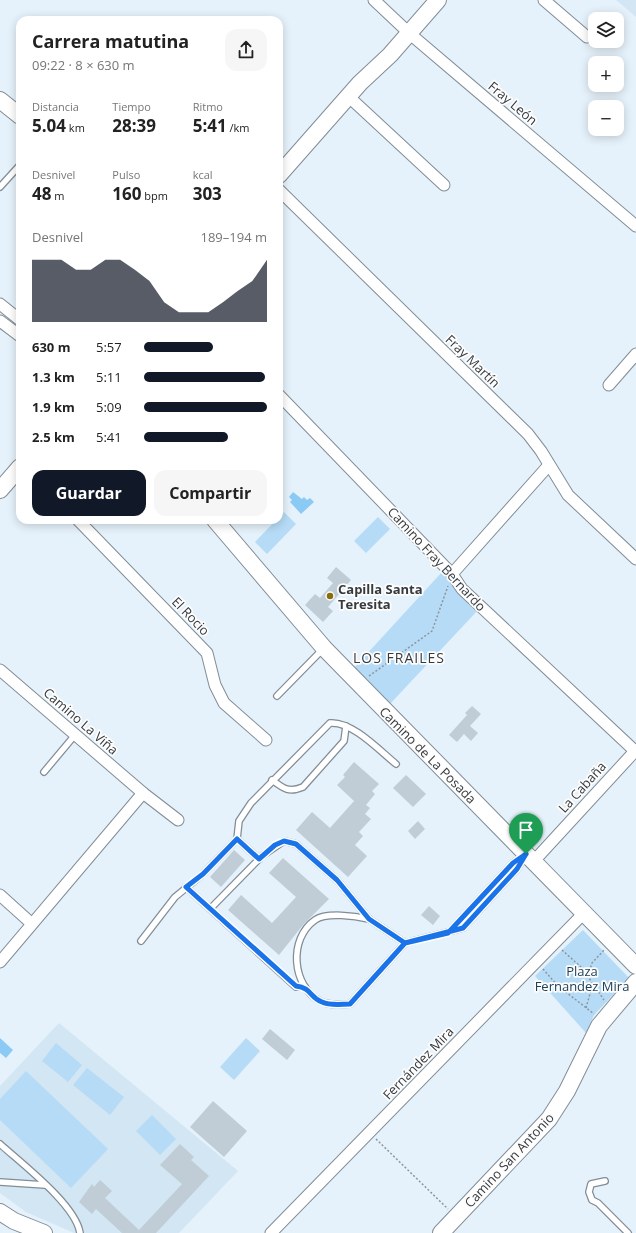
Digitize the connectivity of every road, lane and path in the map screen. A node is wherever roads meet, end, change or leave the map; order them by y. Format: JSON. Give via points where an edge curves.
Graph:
{"nodes":[{"id":1,"x":374,"y":0,"type":"edge"},
{"id":2,"x":438,"y":0,"type":"edge"},
{"id":3,"x":544,"y":0,"type":"edge"},
{"id":4,"x":409,"y":33,"type":"junction"},
{"id":5,"x":587,"y":37,"type":"dead end"},
{"id":6,"x":348,"y":96,"type":"junction"},
{"id":7,"x":0,"y":100,"type":"edge"},
{"id":8,"x":16,"y":113,"type":"edge"},
{"id":9,"x":16,"y":169,"type":"edge"},
{"id":10,"x":283,"y":170,"type":"edge"},
{"id":11,"x":444,"y":185,"type":"dead end"},
{"id":12,"x":0,"y":187,"type":"edge"},
{"id":13,"x":283,"y":194,"type":"edge"},
{"id":14,"x":636,"y":226,"type":"edge"},
{"id":15,"x":0,"y":304,"type":"edge"},
{"id":16,"x":16,"y":317,"type":"edge"},
{"id":17,"x":0,"y":321,"type":"edge"},
{"id":18,"x":16,"y":333,"type":"edge"},
{"id":19,"x":636,"y":354,"type":"edge"},
{"id":20,"x":609,"y":385,"type":"dead end"},
{"id":21,"x":283,"y":399,"type":"edge"},
{"id":22,"x":549,"y":465,"type":"junction"},
{"id":23,"x":16,"y":472,"type":"edge"},
{"id":24,"x":0,"y":490,"type":"edge"},
{"id":25,"x":82,"y":524,"type":"edge"},
{"id":26,"x":210,"y":524,"type":"edge"},
{"id":27,"x":219,"y":524,"type":"edge"},
{"id":28,"x":230,"y":536,"type":"junction"},
{"id":29,"x":636,"y":559,"type":"edge"},
{"id":30,"x":452,"y":574,"type":"junction"},
{"id":31,"x":324,"y":648,"type":"junction"},
{"id":32,"x":0,"y":670,"type":"edge"},
{"id":33,"x":358,"y":684,"type":"junction"},
{"id":34,"x":277,"y":696,"type":"dead end"},
{"id":35,"x":346,"y":726,"type":"junction"},
{"id":36,"x":75,"y":734,"type":"junction"},
{"id":37,"x":266,"y":740,"type":"dead end"},
{"id":38,"x":636,"y":750,"type":"edge"},
{"id":39,"x":396,"y":764,"type":"dead end"},
{"id":40,"x":44,"y":772,"type":"dead end"},
{"id":41,"x":272,"y":780,"type":"junction"},
{"id":42,"x":143,"y":793,"type":"junction"},
{"id":43,"x":178,"y":820,"type":"dead end"},
{"id":44,"x":237,"y":839,"type":"junction"},
{"id":45,"x":530,"y":858,"type":"junction"},
{"id":46,"x":259,"y":859,"type":"junction"},
{"id":47,"x":186,"y":887,"type":"junction"},
{"id":48,"x":0,"y":895,"type":"edge"},
{"id":49,"x":210,"y":908,"type":"junction"},
{"id":50,"x":584,"y":913,"type":"junction"},
{"id":51,"x":369,"y":919,"type":"junction"},
{"id":52,"x":31,"y":923,"type":"junction"},
{"id":53,"x":141,"y":941,"type":"dead end"},
{"id":54,"x":611,"y":941,"type":"junction"},
{"id":55,"x":405,"y":943,"type":"junction"},
{"id":56,"x":554,"y":944,"type":"junction"},
{"id":57,"x":0,"y":962,"type":"edge"},
{"id":58,"x":536,"y":962,"type":"junction"},
{"id":59,"x":636,"y":966,"type":"edge"},
{"id":60,"x":588,"y":976,"type":"junction"},
{"id":61,"x":636,"y":982,"type":"edge"},
{"id":62,"x":593,"y":983,"type":"junction"},
{"id":63,"x":305,"y":987,"type":"junction"},
{"id":64,"x":586,"y":1008,"type":"junction"},
{"id":65,"x":608,"y":1014,"type":"junction"},
{"id":66,"x":369,"y":1132,"type":"junction"},
{"id":67,"x":0,"y":1144,"type":"edge"},
{"id":68,"x":605,"y":1181,"type":"dead end"},
{"id":69,"x":0,"y":1182,"type":"edge"},
{"id":70,"x":45,"y":1185,"type":"junction"},
{"id":71,"x":0,"y":1212,"type":"edge"},
{"id":72,"x":456,"y":1217,"type":"junction"},
{"id":73,"x":44,"y":1233,"type":"edge"},
{"id":74,"x":80,"y":1233,"type":"edge"},
{"id":75,"x":271,"y":1233,"type":"edge"},
{"id":76,"x":441,"y":1233,"type":"edge"},
{"id":77,"x":628,"y":1233,"type":"edge"}],
"edges":[{"from":1,"to":4,"type":"street","name":"Fray León"},
{"from":2,"to":4,"type":"street"},
{"from":3,"to":5,"type":"street"},
{"from":4,"to":6,"type":"street"},
{"from":4,"to":14,"type":"street","name":"Fray León"},
{"from":6,"to":10,"type":"street"},
{"from":6,"to":11,"type":"street"},
{"from":7,"to":8,"type":"street"},
{"from":9,"to":12,"type":"lane"},
{"from":13,"to":22,"type":"street","name":"Fray Martín","via":[[528,434]]},
{"from":15,"to":16,"type":"street"},
{"from":17,"to":18,"type":"street"},
{"from":19,"to":20,"type":"street"},
{"from":21,"to":30,"type":"street","name":"Camino Fray Bernardo"},
{"from":22,"to":29,"type":"street","name":"Fray Martín","via":[[574,502]]},
{"from":22,"to":30,"type":"street"},
{"from":23,"to":24,"type":"street"},
{"from":25,"to":37,"type":"street","name":"El Rocio","via":[[207,653],[217,689],[224,702]]},
{"from":26,"to":28,"type":"street","name":"Camino de La Posada"},
{"from":27,"to":28,"type":"street","name":"Camino de La Posada"},
{"from":28,"to":31,"type":"street","name":"Camino de La Posada"},
{"from":30,"to":33,"type":"path","via":[[432,631]]},
{"from":30,"to":38,"type":"street","name":"Camino Fray Bernardo","via":[[462,589]]},
{"from":31,"to":33,"type":"street","name":"Camino de La Posada"},
{"from":31,"to":34,"type":"lane"},
{"from":32,"to":36,"type":"street","name":"Camino La Viña"},
{"from":33,"to":45,"type":"street","name":"Camino de La Posada"},
{"from":35,"to":39,"type":"lane"},
{"from":35,"to":41,"type":"lane","via":[[337,722],[330,723]]},
{"from":35,"to":41,"type":"lane","via":[[344,741],[303,787],[294,791],[283,788]]},
{"from":36,"to":40,"type":"lane"},
{"from":36,"to":42,"type":"street","name":"Camino La Viña"},
{"from":38,"to":45,"type":"street","name":"La Cabaña"},
{"from":41,"to":44,"type":"lane","via":[[239,821]]},
{"from":42,"to":43,"type":"street","name":"Camino La Viña"},
{"from":42,"to":52,"type":"street"},
{"from":44,"to":46,"type":"lane"},
{"from":44,"to":47,"type":"lane","via":[[203,874]]},
{"from":45,"to":50,"type":"street","name":"Camino de La Posada"},
{"from":45,"to":55,"type":"lane","via":[[513,863],[448,933]]},
{"from":46,"to":49,"type":"lane"},
{"from":46,"to":51,"type":"lane","via":[[275,845],[284,841],[296,844],[337,880]]},
{"from":47,"to":49,"type":"lane"},
{"from":47,"to":53,"type":"lane","via":[[175,897]]},
{"from":48,"to":52,"type":"street"},
{"from":49,"to":63,"type":"lane","via":[[296,986]]},
{"from":50,"to":54,"type":"street","name":"Camino de La Posada"},
{"from":50,"to":56,"type":"street","name":"Fernández Mira"},
{"from":51,"to":55,"type":"lane"},
{"from":51,"to":63,"type":"lane","via":[[350,915],[315,919],[301,934],[297,950],[298,971]]},
{"from":52,"to":57,"type":"street"},
{"from":54,"to":59,"type":"street","name":"Camino de La Posada"},
{"from":54,"to":60,"type":"path","via":[[592,963]]},
{"from":55,"to":63,"type":"lane","via":[[350,1004],[332,1005],[321,1002]]},
{"from":56,"to":58,"type":"street","name":"Fernández Mira"},
{"from":56,"to":60,"type":"path"},
{"from":58,"to":64,"type":"path","via":[[557,985]]},
{"from":58,"to":66,"type":"street","name":"Fernández Mira"},
{"from":60,"to":62,"type":"path"},
{"from":61,"to":65,"type":"street","name":"Camino San Antonio"},
{"from":62,"to":64,"type":"path"},
{"from":62,"to":65,"type":"path"},
{"from":64,"to":65,"type":"path"},
{"from":65,"to":72,"type":"street","name":"Camino San Antonio","via":[[549,1119]]},
{"from":66,"to":72,"type":"path"},
{"from":66,"to":75,"type":"street","name":"Fernández Mira"},
{"from":67,"to":70,"type":"lane"},
{"from":68,"to":77,"type":"lane","via":[[591,1184],[589,1192],[592,1200]]},
{"from":69,"to":70,"type":"lane"},
{"from":70,"to":74,"type":"lane","via":[[66,1207]]},
{"from":71,"to":73,"type":"street","via":[[14,1221]]},
{"from":72,"to":76,"type":"street","name":"Camino San Antonio"}]}
